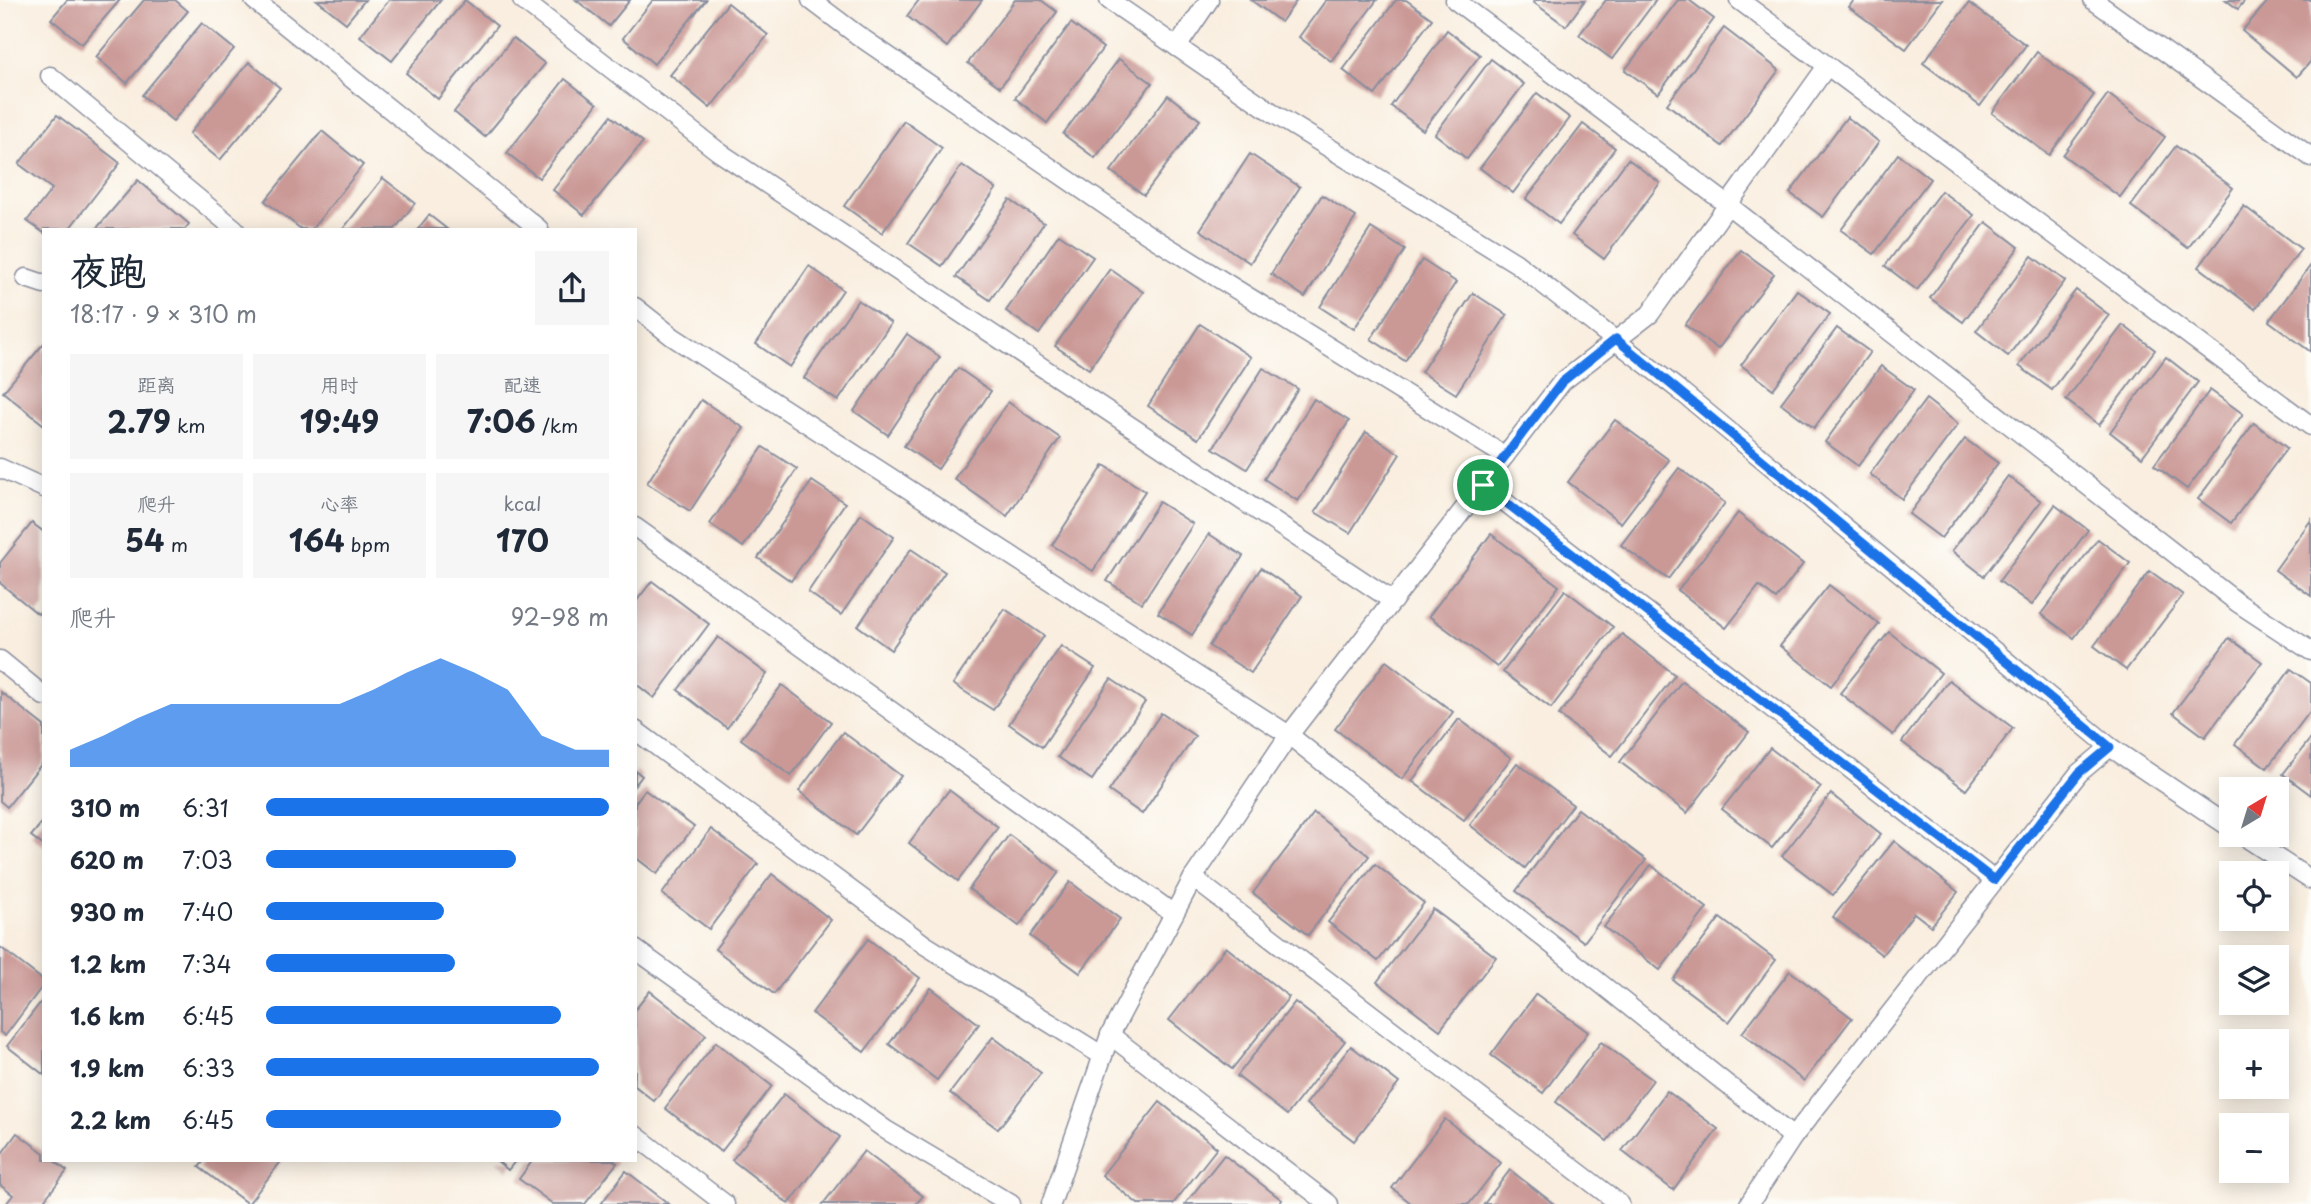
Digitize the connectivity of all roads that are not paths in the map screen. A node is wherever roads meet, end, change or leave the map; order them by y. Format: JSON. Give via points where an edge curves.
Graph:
{"nodes":[{"id":1,"x":254,"y":0,"type":"edge"},
{"id":2,"x":522,"y":0,"type":"edge"},
{"id":3,"x":811,"y":0,"type":"edge"},
{"id":4,"x":1109,"y":0,"type":"edge"},
{"id":5,"x":1209,"y":0,"type":"edge"},
{"id":6,"x":1455,"y":0,"type":"edge"},
{"id":7,"x":1739,"y":0,"type":"edge"},
{"id":8,"x":2093,"y":0,"type":"edge"},
{"id":9,"x":1177,"y":47,"type":"junction"},
{"id":10,"x":1827,"y":66,"type":"junction"},
{"id":11,"x":50,"y":76,"type":"dead end"},
{"id":12,"x":2311,"y":157,"type":"edge"},
{"id":13,"x":1728,"y":205,"type":"junction"},
{"id":14,"x":234,"y":228,"type":"edge"},
{"id":15,"x":538,"y":228,"type":"edge"},
{"id":16,"x":26,"y":278,"type":"dead end"},
{"id":17,"x":42,"y":283,"type":"edge"},
{"id":18,"x":637,"y":309,"type":"edge"},
{"id":19,"x":1616,"y":339,"type":"junction"},
{"id":20,"x":2311,"y":426,"type":"edge"},
{"id":21,"x":1506,"y":456,"type":"junction"},
{"id":22,"x":0,"y":468,"type":"edge"},
{"id":23,"x":1483,"y":485,"type":"junction"},
{"id":24,"x":42,"y":487,"type":"edge"},
{"id":25,"x":637,"y":528,"type":"edge"},
{"id":26,"x":1393,"y":601,"type":"junction"},
{"id":27,"x":2311,"y":651,"type":"edge"},
{"id":28,"x":0,"y":660,"type":"edge"},
{"id":29,"x":42,"y":694,"type":"edge"},
{"id":30,"x":637,"y":731,"type":"edge"},
{"id":31,"x":1289,"y":735,"type":"junction"},
{"id":32,"x":2110,"y":747,"type":"junction"},
{"id":33,"x":2219,"y":820,"type":"edge"},
{"id":34,"x":2260,"y":847,"type":"edge"},
{"id":35,"x":1193,"y":878,"type":"junction"},
{"id":36,"x":1994,"y":880,"type":"junction"},
{"id":37,"x":2311,"y":880,"type":"edge"},
{"id":38,"x":1174,"y":914,"type":"junction"},
{"id":39,"x":637,"y":949,"type":"edge"},
{"id":40,"x":1110,"y":1035,"type":"junction"},
{"id":41,"x":1103,"y":1055,"type":"junction"},
{"id":42,"x":637,"y":1137,"type":"edge"},
{"id":43,"x":1793,"y":1137,"type":"junction"},
{"id":44,"x":1056,"y":1201,"type":"edge"},
{"id":45,"x":725,"y":1204,"type":"edge"},
{"id":46,"x":1011,"y":1204,"type":"edge"},
{"id":47,"x":1329,"y":1204,"type":"edge"},
{"id":48,"x":1620,"y":1204,"type":"edge"},
{"id":49,"x":1749,"y":1204,"type":"edge"}],
"edges":[{"from":1,"to":15,"type":"lane"},
{"from":2,"to":26,"type":"lane","via":[[719,152]]},
{"from":3,"to":21,"type":"lane","via":[[1147,234]]},
{"from":4,"to":9,"type":"lane"},
{"from":5,"to":9,"type":"lane"},
{"from":6,"to":13,"type":"lane"},
{"from":7,"to":10,"type":"lane"},
{"from":8,"to":12,"type":"lane"},
{"from":9,"to":19,"type":"lane","via":[[1276,115],[1516,263]]},
{"from":10,"to":13,"type":"lane"},
{"from":10,"to":20,"type":"lane"},
{"from":11,"to":14,"type":"lane"},
{"from":13,"to":19,"type":"lane","via":[[1650,314]]},
{"from":13,"to":27,"type":"lane","via":[[2238,603]]},
{"from":16,"to":17,"type":"lane"},
{"from":18,"to":31,"type":"lane","via":[[673,337]]},
{"from":19,"to":21,"type":"lane","via":[[1562,382]]},
{"from":19,"to":32,"type":"lane"},
{"from":21,"to":23,"type":"lane"},
{"from":22,"to":24,"type":"lane"},
{"from":23,"to":26,"type":"lane"},
{"from":23,"to":36,"type":"lane"},
{"from":25,"to":38,"type":"lane"},
{"from":26,"to":31,"type":"lane"},
{"from":28,"to":29,"type":"lane"},
{"from":30,"to":41,"type":"lane","via":[[925,945]]},
{"from":31,"to":35,"type":"lane"},
{"from":31,"to":43,"type":"lane"},
{"from":32,"to":33,"type":"lane"},
{"from":32,"to":36,"type":"lane","via":[[2079,773]]},
{"from":34,"to":37,"type":"lane"},
{"from":35,"to":38,"type":"lane"},
{"from":35,"to":48,"type":"lane"},
{"from":36,"to":43,"type":"lane"},
{"from":38,"to":40,"type":"lane"},
{"from":39,"to":46,"type":"lane","via":[[886,1129]]},
{"from":40,"to":41,"type":"lane"},
{"from":40,"to":47,"type":"lane"},
{"from":41,"to":44,"type":"lane"},
{"from":42,"to":45,"type":"lane"},
{"from":43,"to":49,"type":"lane"}]}
